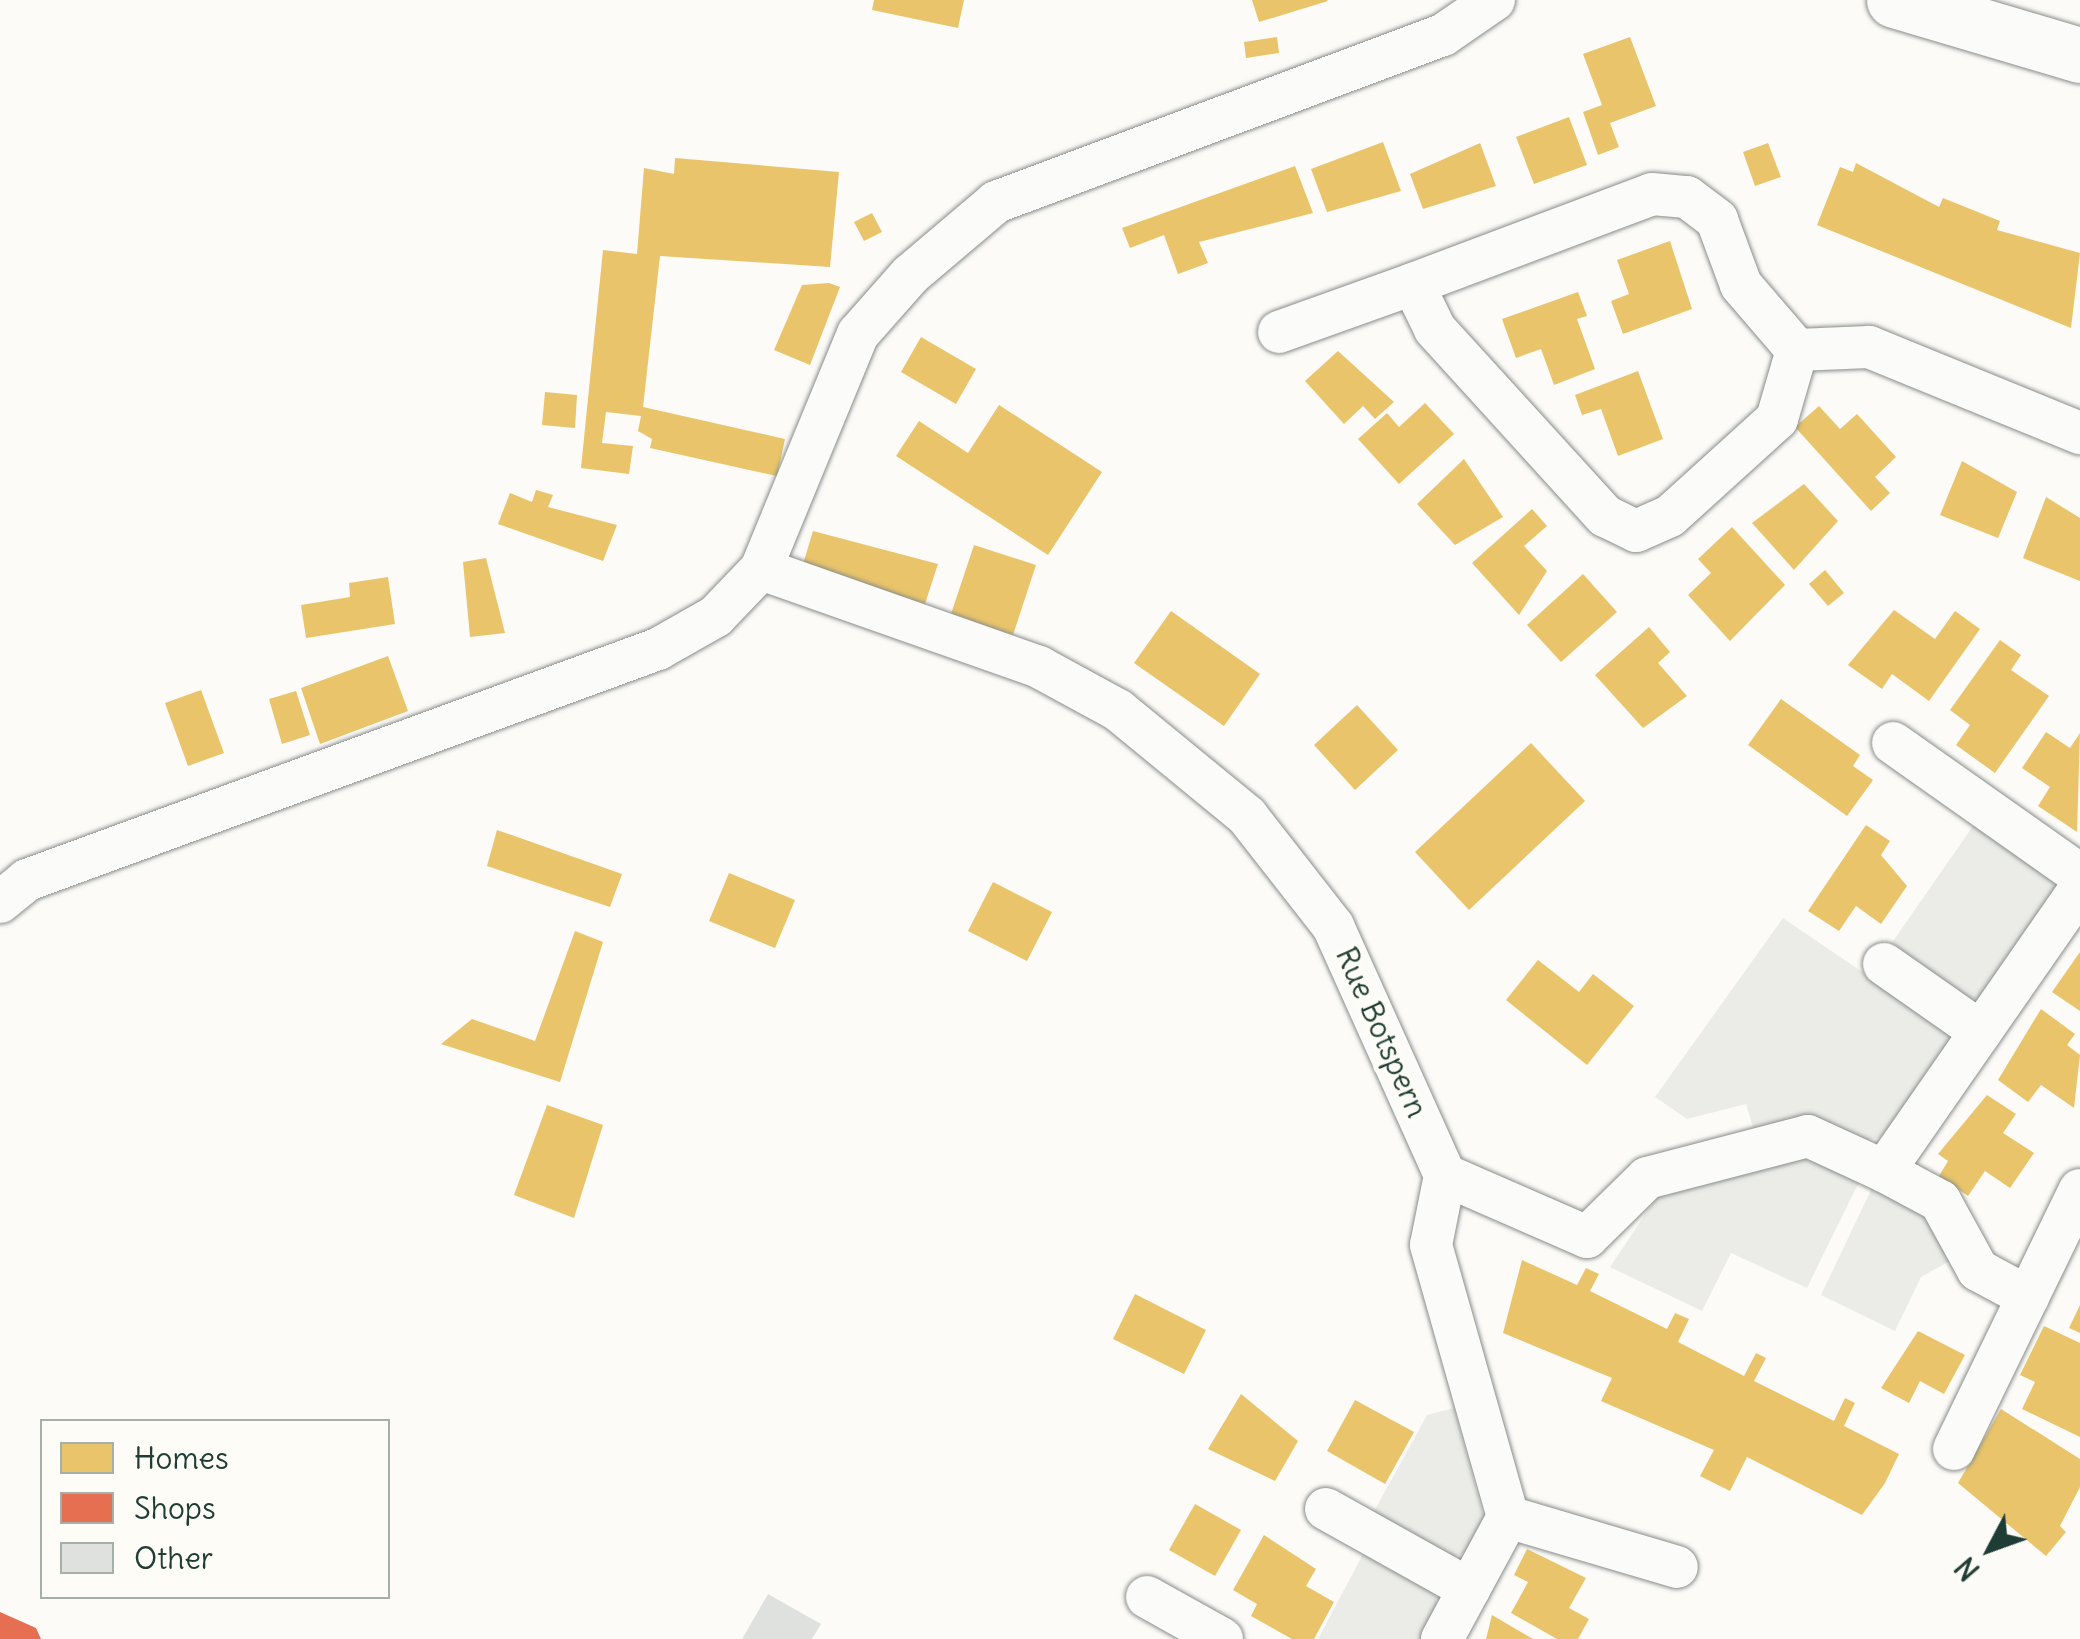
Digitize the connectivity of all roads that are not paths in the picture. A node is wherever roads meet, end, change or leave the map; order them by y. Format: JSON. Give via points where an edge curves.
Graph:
{"nodes":[{"id":1,"x":1494,"y":0,"type":"edge"},
{"id":2,"x":1894,"y":0,"type":"edge"},
{"id":3,"x":2080,"y":55,"type":"edge"},
{"id":4,"x":1413,"y":284,"type":"junction"},
{"id":5,"x":1279,"y":332,"type":"dead end"},
{"id":6,"x":1797,"y":350,"type":"junction"},
{"id":7,"x":2080,"y":434,"type":"edge"},
{"id":8,"x":761,"y":569,"type":"junction"},
{"id":9,"x":1893,"y":743,"type":"dead end"},
{"id":10,"x":2080,"y":874,"type":"edge"},
{"id":11,"x":2080,"y":889,"type":"edge"},
{"id":12,"x":0,"y":902,"type":"edge"},
{"id":13,"x":1884,"y":964,"type":"dead end"},
{"id":14,"x":1981,"y":1032,"type":"junction"},
{"id":15,"x":1884,"y":1171,"type":"junction"},
{"id":16,"x":1445,"y":1174,"type":"junction"},
{"id":17,"x":2080,"y":1190,"type":"edge"},
{"id":18,"x":2028,"y":1297,"type":"junction"},
{"id":19,"x":1954,"y":1449,"type":"dead end"},
{"id":20,"x":1326,"y":1509,"type":"dead end"},
{"id":21,"x":1508,"y":1517,"type":"junction"},
{"id":22,"x":1676,"y":1566,"type":"dead end"},
{"id":23,"x":1469,"y":1589,"type":"junction"},
{"id":24,"x":1147,"y":1597,"type":"dead end"},
{"id":25,"x":1222,"y":1639,"type":"edge"},
{"id":26,"x":1442,"y":1639,"type":"edge"}],
"edges":[{"from":1,"to":8,"type":"street","via":[[1443,35],[996,202],[910,275],[858,334]]},
{"from":2,"to":3,"type":"street","via":[[2010,42]]},
{"from":4,"to":5,"type":"street"},
{"from":4,"to":6,"type":"street","via":[[1652,194],[1687,196],[1717,220],[1741,285]]},
{"from":4,"to":6,"type":"street","via":[[1436,329],[1604,516],[1636,531],[1670,516],[1777,418]]},
{"from":6,"to":7,"type":"street","via":[[1869,347]]},
{"from":8,"to":12,"type":"street","via":[[716,616],[658,648],[27,880]]},
{"from":8,"to":16,"type":"street","name":"Rue Botspern","via":[[1039,667],[1196,769],[1333,926]]},
{"from":9,"to":10,"type":"street"},
{"from":11,"to":14,"type":"street"},
{"from":13,"to":14,"type":"street"},
{"from":14,"to":15,"type":"street"},
{"from":15,"to":16,"type":"street","via":[[1808,1136],[1646,1178],[1587,1237]]},
{"from":15,"to":18,"type":"street","via":[[1940,1202],[1978,1270]]},
{"from":16,"to":21,"type":"street","via":[[1431,1245]]},
{"from":17,"to":18,"type":"street"},
{"from":18,"to":19,"type":"street"},
{"from":20,"to":23,"type":"street"},
{"from":21,"to":22,"type":"street"},
{"from":21,"to":23,"type":"street"},
{"from":23,"to":26,"type":"street"},
{"from":24,"to":25,"type":"street"}]}
